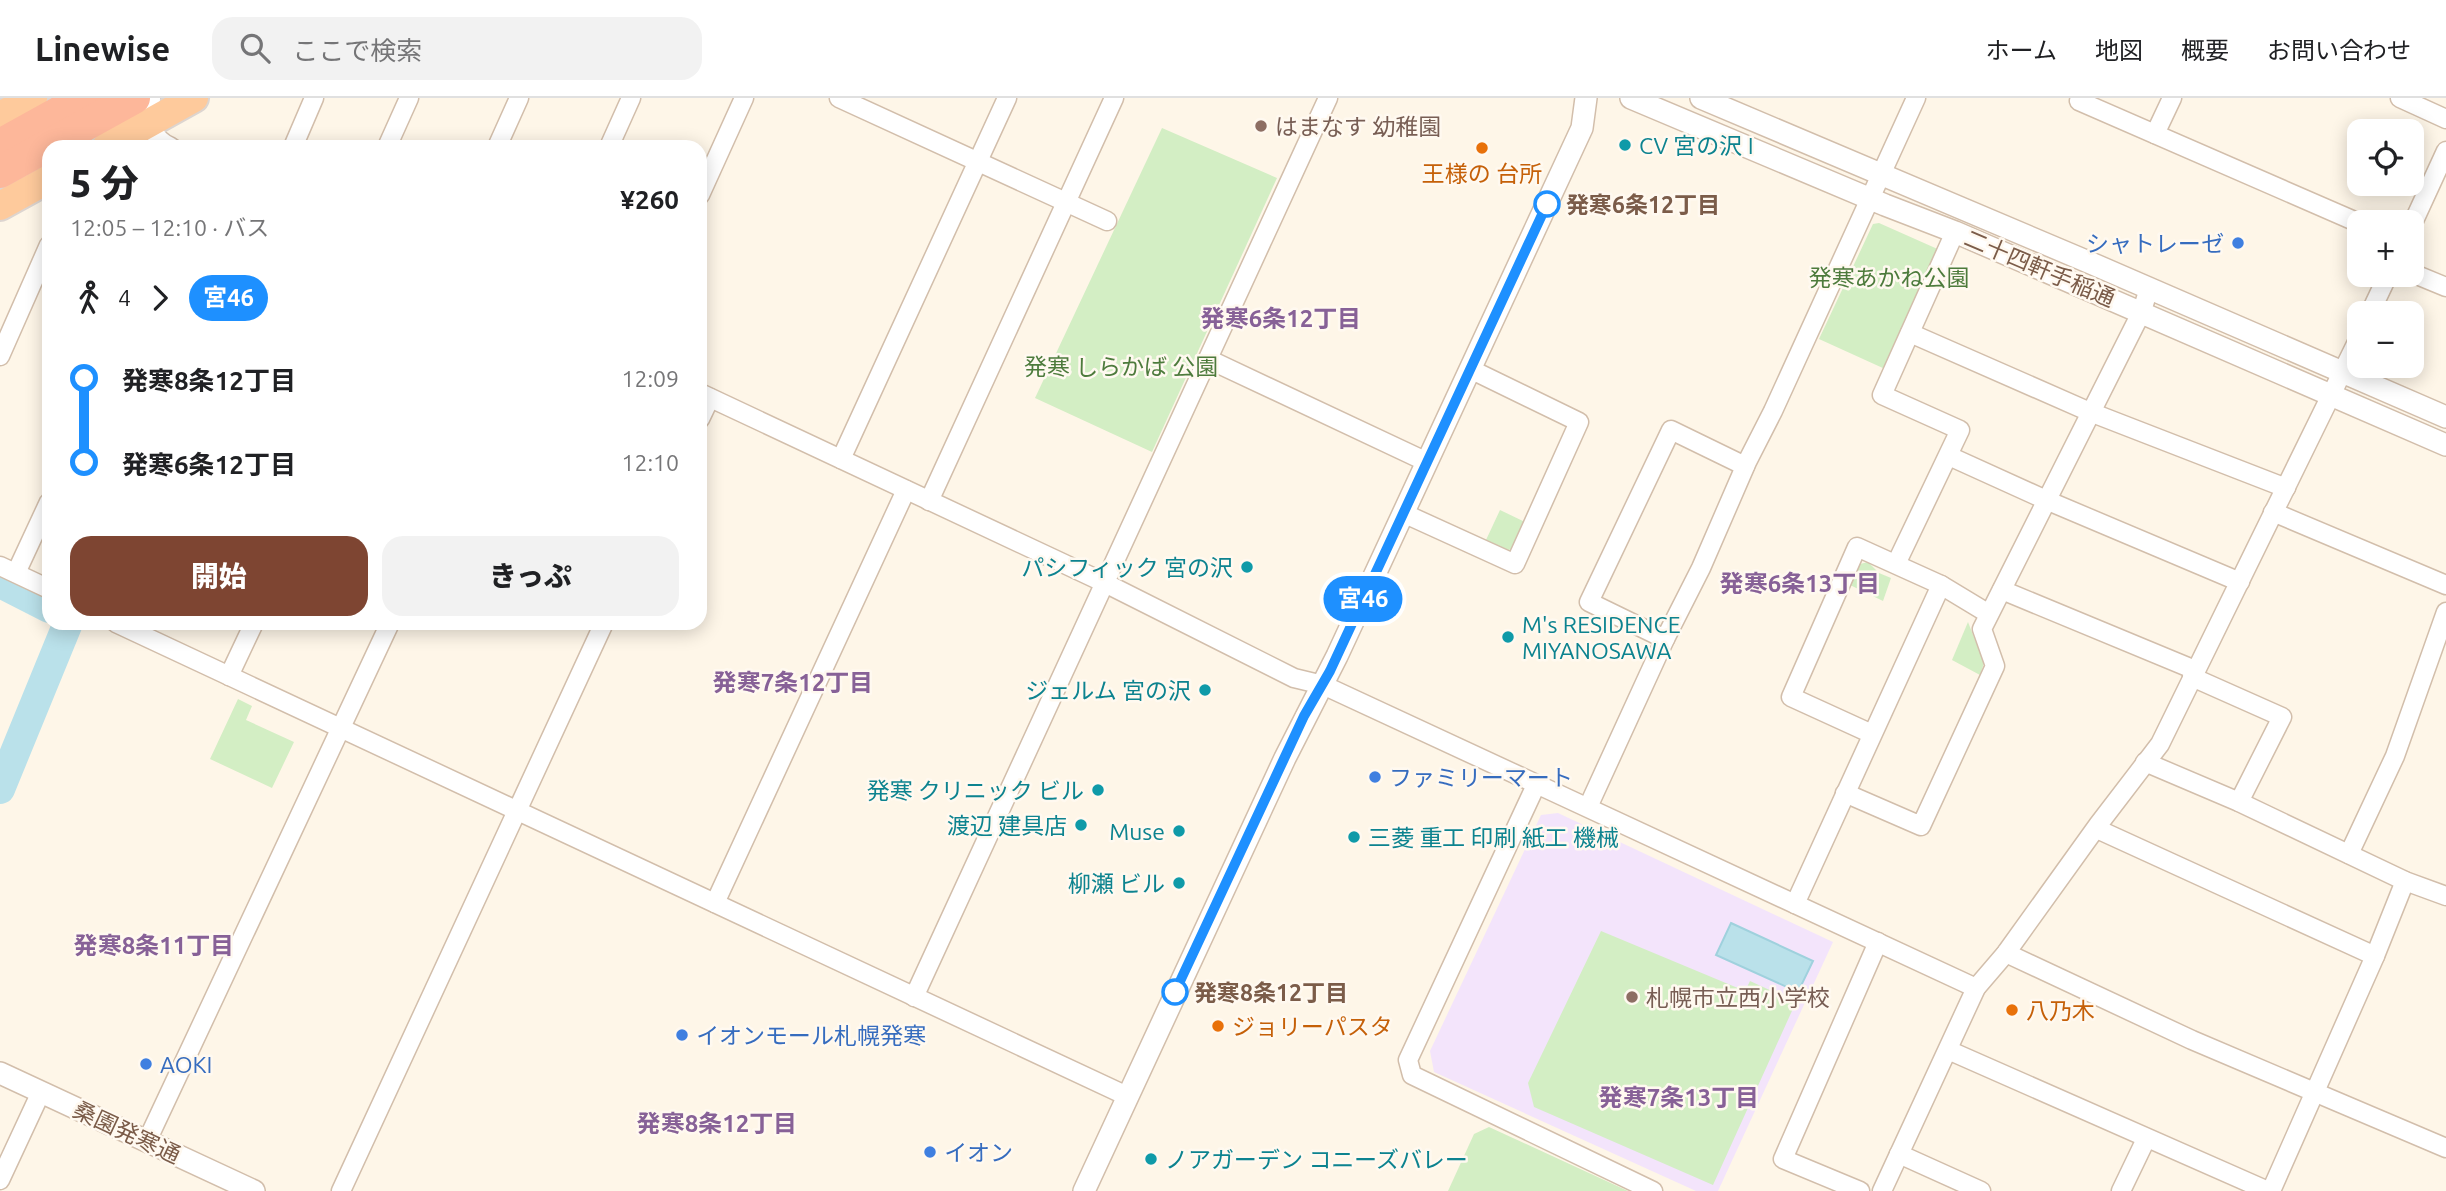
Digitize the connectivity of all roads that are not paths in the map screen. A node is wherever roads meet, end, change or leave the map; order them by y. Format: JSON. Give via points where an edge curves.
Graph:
{"nodes":[{"id":1,"x":33,"y":98,"type":"edge"},
{"id":2,"x":85,"y":98,"type":"edge"},
{"id":3,"x":194,"y":98,"type":"edge"},
{"id":4,"x":314,"y":98,"type":"edge"},
{"id":5,"x":409,"y":98,"type":"edge"},
{"id":6,"x":519,"y":98,"type":"edge"},
{"id":7,"x":632,"y":98,"type":"edge"},
{"id":8,"x":744,"y":98,"type":"edge"},
{"id":9,"x":1007,"y":98,"type":"edge"},
{"id":10,"x":1114,"y":98,"type":"edge"},
{"id":11,"x":1328,"y":98,"type":"edge"},
{"id":12,"x":1586,"y":98,"type":"edge"},
{"id":13,"x":1631,"y":98,"type":"edge"},
{"id":14,"x":1701,"y":98,"type":"edge"},
{"id":15,"x":1916,"y":98,"type":"edge"},
{"id":16,"x":2081,"y":98,"type":"edge"},
{"id":17,"x":2172,"y":98,"type":"edge"},
{"id":18,"x":2400,"y":98,"type":"edge"},
{"id":19,"x":847,"y":100,"type":"edge"},
{"id":20,"x":145,"y":106,"type":"edge"},
{"id":21,"x":0,"y":116,"type":"edge"},
{"id":22,"x":2446,"y":119,"type":"edge"},
{"id":23,"x":2155,"y":134,"type":"junction"},
{"id":24,"x":70,"y":140,"type":"edge"},
{"id":25,"x":113,"y":140,"type":"edge"},
{"id":26,"x":159,"y":140,"type":"edge"},
{"id":27,"x":296,"y":140,"type":"edge"},
{"id":28,"x":390,"y":140,"type":"edge"},
{"id":29,"x":500,"y":140,"type":"edge"},
{"id":30,"x":612,"y":140,"type":"edge"},
{"id":31,"x":0,"y":145,"type":"edge"},
{"id":32,"x":42,"y":153,"type":"edge"},
{"id":33,"x":2444,"y":160,"type":"edge"},
{"id":34,"x":978,"y":162,"type":"junction"},
{"id":35,"x":0,"y":172,"type":"edge"},
{"id":36,"x":1881,"y":174,"type":"junction"},
{"id":37,"x":707,"y":180,"type":"edge"},
{"id":38,"x":42,"y":183,"type":"edge"},
{"id":39,"x":1870,"y":199,"type":"junction"},
{"id":40,"x":1067,"y":202,"type":"junction"},
{"id":41,"x":0,"y":206,"type":"edge"},
{"id":42,"x":2419,"y":210,"type":"edge"},
{"id":43,"x":2347,"y":218,"type":"edge"},
{"id":44,"x":1107,"y":221,"type":"dead end"},
{"id":45,"x":1955,"y":232,"type":"junction"},
{"id":46,"x":42,"y":261,"type":"edge"},
{"id":47,"x":2424,"y":278,"type":"edge"},
{"id":48,"x":2446,"y":287,"type":"edge"},
{"id":49,"x":2149,"y":288,"type":"junction"},
{"id":50,"x":2142,"y":311,"type":"junction"},
{"id":51,"x":1910,"y":333,"type":"junction"},
{"id":52,"x":0,"y":356,"type":"edge"},
{"id":53,"x":1208,"y":359,"type":"junction"},
{"id":54,"x":2347,"y":364,"type":"edge"},
{"id":55,"x":1470,"y":369,"type":"junction"},
{"id":56,"x":2343,"y":372,"type":"junction"},
{"id":57,"x":2332,"y":394,"type":"junction"},
{"id":58,"x":707,"y":397,"type":"edge"},
{"id":59,"x":2090,"y":412,"type":"junction"},
{"id":60,"x":2446,"y":417,"type":"edge"},
{"id":61,"x":2446,"y":445,"type":"edge"},
{"id":62,"x":1949,"y":456,"type":"junction"},
{"id":63,"x":841,"y":459,"type":"junction"},
{"id":64,"x":1427,"y":461,"type":"junction"},
{"id":65,"x":1745,"y":466,"type":"junction"},
{"id":66,"x":2286,"y":488,"type":"junction"},
{"id":67,"x":906,"y":490,"type":"junction"},
{"id":68,"x":2046,"y":500,"type":"junction"},
{"id":69,"x":929,"y":501,"type":"junction"},
{"id":70,"x":2273,"y":512,"type":"junction"},
{"id":71,"x":1403,"y":513,"type":"junction"},
{"id":72,"x":42,"y":514,"type":"edge"},
{"id":73,"x":1896,"y":564,"type":"junction"},
{"id":74,"x":8,"y":570,"type":"edge"},
{"id":75,"x":2240,"y":582,"type":"junction"},
{"id":76,"x":1105,"y":583,"type":"junction"},
{"id":77,"x":1941,"y":585,"type":"junction"},
{"id":78,"x":2446,"y":585,"type":"edge"},
{"id":79,"x":42,"y":586,"type":"edge"},
{"id":80,"x":2002,"y":590,"type":"junction"},
{"id":81,"x":2446,"y":612,"type":"edge"},
{"id":82,"x":1989,"y":614,"type":"junction"},
{"id":83,"x":132,"y":630,"type":"edge"},
{"id":84,"x":251,"y":630,"type":"edge"},
{"id":85,"x":387,"y":630,"type":"edge"},
{"id":86,"x":601,"y":630,"type":"edge"},
{"id":87,"x":1665,"y":639,"type":"junction"},
{"id":88,"x":2193,"y":673,"type":"junction"},
{"id":89,"x":229,"y":677,"type":"junction"},
{"id":90,"x":1323,"y":685,"type":"junction"},
{"id":91,"x":341,"y":729,"type":"junction"},
{"id":92,"x":1872,"y":734,"type":"junction"},
{"id":93,"x":2145,"y":762,"type":"junction"},
{"id":94,"x":1536,"y":785,"type":"junction"},
{"id":95,"x":1845,"y":793,"type":"junction"},
{"id":96,"x":2239,"y":802,"type":"junction"},
{"id":97,"x":1587,"y":807,"type":"junction"},
{"id":98,"x":516,"y":811,"type":"junction"},
{"id":99,"x":2097,"y":829,"type":"junction"},
{"id":100,"x":2349,"y":854,"type":"junction"},
{"id":101,"x":2405,"y":881,"type":"junction"},
{"id":102,"x":2443,"y":889,"type":"edge"},
{"id":103,"x":715,"y":903,"type":"junction"},
{"id":104,"x":1795,"y":904,"type":"junction"},
{"id":105,"x":1878,"y":942,"type":"junction"},
{"id":106,"x":2006,"y":953,"type":"junction"},
{"id":107,"x":2375,"y":956,"type":"junction"},
{"id":108,"x":1976,"y":988,"type":"junction"},
{"id":109,"x":914,"y":997,"type":"junction"},
{"id":110,"x":1948,"y":1050,"type":"junction"},
{"id":111,"x":0,"y":1073,"type":"edge"},
{"id":112,"x":41,"y":1092,"type":"junction"},
{"id":113,"x":2314,"y":1093,"type":"junction"},
{"id":114,"x":1127,"y":1096,"type":"junction"},
{"id":115,"x":2147,"y":1139,"type":"junction"},
{"id":116,"x":147,"y":1141,"type":"junction"},
{"id":117,"x":2446,"y":1148,"type":"edge"},
{"id":118,"x":1899,"y":1154,"type":"junction"},
{"id":119,"x":0,"y":1181,"type":"edge"},
{"id":120,"x":219,"y":1184,"type":"edge"},
{"id":121,"x":254,"y":1191,"type":"edge"},
{"id":122,"x":341,"y":1191,"type":"edge"},
{"id":123,"x":1084,"y":1191,"type":"edge"},
{"id":124,"x":1653,"y":1191,"type":"edge"},
{"id":125,"x":1860,"y":1191,"type":"edge"},
{"id":126,"x":1882,"y":1191,"type":"edge"},
{"id":127,"x":1981,"y":1191,"type":"edge"},
{"id":128,"x":2121,"y":1191,"type":"edge"},
{"id":129,"x":2270,"y":1191,"type":"edge"}],
"edges":[{"from":1,"to":21,"type":"highway"},
{"from":2,"to":31,"type":"highway"},
{"from":3,"to":20,"type":"highway"},
{"from":4,"to":27,"type":"street"},
{"from":5,"to":28,"type":"street"},
{"from":6,"to":29,"type":"street"},
{"from":7,"to":30,"type":"street"},
{"from":8,"to":37,"type":"street"},
{"from":9,"to":34,"type":"street"},
{"from":10,"to":40,"type":"street"},
{"from":11,"to":53,"type":"street"},
{"from":12,"to":55,"type":"street","via":[[1582,128]]},
{"from":13,"to":39,"type":"street","name":"二十四軒手稲通"},
{"from":14,"to":36,"type":"street","name":"二十四軒手稲通"},
{"from":15,"to":36,"type":"street"},
{"from":16,"to":23,"type":"street","via":[[2079,101]]},
{"from":17,"to":23,"type":"street"},
{"from":18,"to":22,"type":"street"},
{"from":19,"to":34,"type":"street"},
{"from":20,"to":24,"type":"highway"},
{"from":20,"to":25,"type":"highway"},
{"from":20,"to":26,"type":"street"},
{"from":23,"to":43,"type":"street"},
{"from":32,"to":35,"type":"highway"},
{"from":33,"to":42,"type":"street"},
{"from":34,"to":40,"type":"street"},
{"from":34,"to":63,"type":"street"},
{"from":36,"to":39,"type":"street"},
{"from":36,"to":49,"type":"street","name":"二十四軒手稲通"},
{"from":38,"to":41,"type":"highway"},
{"from":39,"to":45,"type":"street","name":"二十四軒手稲通"},
{"from":39,"to":65,"type":"street"},
{"from":40,"to":44,"type":"street"},
{"from":40,"to":69,"type":"street"},
{"from":45,"to":50,"type":"street","name":"二十四軒手稲通"},
{"from":45,"to":51,"type":"street"},
{"from":46,"to":52,"type":"street"},
{"from":47,"to":48,"type":"street"},
{"from":49,"to":50,"type":"street"},
{"from":49,"to":56,"type":"street","name":"二十四軒手稲通"},
{"from":50,"to":57,"type":"street","name":"二十四軒手稲通"},
{"from":50,"to":59,"type":"street"},
{"from":51,"to":59,"type":"street"},
{"from":51,"to":62,"type":"street","via":[[1882,395],[1960,430]]},
{"from":53,"to":64,"type":"street"},
{"from":53,"to":76,"type":"street"},
{"from":54,"to":56,"type":"street"},
{"from":55,"to":64,"type":"street"},
{"from":55,"to":71,"type":"street","via":[[1580,422],[1515,564]]},
{"from":56,"to":57,"type":"street"},
{"from":56,"to":60,"type":"street","name":"二十四軒手稲通"},
{"from":57,"to":61,"type":"street","name":"二十四軒手稲通"},
{"from":57,"to":66,"type":"street"},
{"from":58,"to":63,"type":"street"},
{"from":59,"to":66,"type":"street"},
{"from":59,"to":68,"type":"street"},
{"from":62,"to":68,"type":"street"},
{"from":62,"to":73,"type":"street"},
{"from":63,"to":67,"type":"street"},
{"from":64,"to":71,"type":"street"},
{"from":65,"to":87,"type":"street"},
{"from":65,"to":87,"type":"street","via":[[1671,430],[1589,602]]},
{"from":66,"to":70,"type":"street"},
{"from":67,"to":69,"type":"street"},
{"from":67,"to":103,"type":"street"},
{"from":68,"to":75,"type":"street"},
{"from":68,"to":80,"type":"street"},
{"from":69,"to":76,"type":"street"},
{"from":70,"to":75,"type":"street"},
{"from":70,"to":78,"type":"street"},
{"from":71,"to":90,"type":"street"},
{"from":72,"to":74,"type":"street"},
{"from":73,"to":77,"type":"street"},
{"from":73,"to":92,"type":"street","via":[[1857,547],[1791,697]]},
{"from":74,"to":79,"type":"street"},
{"from":75,"to":88,"type":"street"},
{"from":76,"to":90,"type":"street","via":[[1294,678]]},
{"from":76,"to":109,"type":"street"},
{"from":77,"to":82,"type":"street"},
{"from":77,"to":92,"type":"street"},
{"from":80,"to":82,"type":"street"},
{"from":80,"to":88,"type":"street"},
{"from":81,"to":100,"type":"street","via":[[2395,757]]},
{"from":82,"to":95,"type":"street","via":[[1982,629],[1995,666],[1921,826]]},
{"from":83,"to":89,"type":"street"},
{"from":84,"to":89,"type":"street"},
{"from":85,"to":91,"type":"street"},
{"from":86,"to":98,"type":"street"},
{"from":87,"to":97,"type":"street"},
{"from":88,"to":93,"type":"street","via":[[2160,744]]},
{"from":88,"to":96,"type":"street","via":[[2282,717]]},
{"from":89,"to":91,"type":"street"},
{"from":90,"to":94,"type":"street"},
{"from":90,"to":114,"type":"street","via":[[1304,716]]},
{"from":91,"to":98,"type":"street"},
{"from":91,"to":116,"type":"street"},
{"from":92,"to":95,"type":"street"},
{"from":93,"to":96,"type":"street"},
{"from":93,"to":99,"type":"street"},
{"from":94,"to":97,"type":"street"},
{"from":94,"to":124,"type":"street","via":[[1408,1060],[1412,1075]]},
{"from":95,"to":104,"type":"street"},
{"from":96,"to":100,"type":"street"},
{"from":97,"to":104,"type":"street"},
{"from":98,"to":103,"type":"street"},
{"from":98,"to":122,"type":"street"},
{"from":99,"to":106,"type":"street"},
{"from":99,"to":107,"type":"street"},
{"from":100,"to":101,"type":"street"},
{"from":101,"to":102,"type":"street"},
{"from":101,"to":107,"type":"street"},
{"from":103,"to":109,"type":"street"},
{"from":104,"to":105,"type":"street"},
{"from":105,"to":108,"type":"street"},
{"from":105,"to":125,"type":"street","via":[[1783,1158]]},
{"from":106,"to":108,"type":"street"},
{"from":106,"to":113,"type":"street"},
{"from":107,"to":113,"type":"street"},
{"from":108,"to":110,"type":"street"},
{"from":109,"to":114,"type":"street"},
{"from":110,"to":115,"type":"street"},
{"from":110,"to":118,"type":"street"},
{"from":111,"to":112,"type":"street","name":"桑園発寒通"},
{"from":112,"to":116,"type":"street","name":"桑園発寒通"},
{"from":112,"to":119,"type":"street"},
{"from":113,"to":117,"type":"street"},
{"from":113,"to":129,"type":"street"},
{"from":114,"to":123,"type":"street"},
{"from":115,"to":128,"type":"street"},
{"from":115,"to":129,"type":"street"},
{"from":116,"to":120,"type":"street","name":"桑園発寒通"},
{"from":118,"to":126,"type":"street"},
{"from":118,"to":127,"type":"street"},
{"from":120,"to":121,"type":"street","name":"桑園発寒通"}]}
